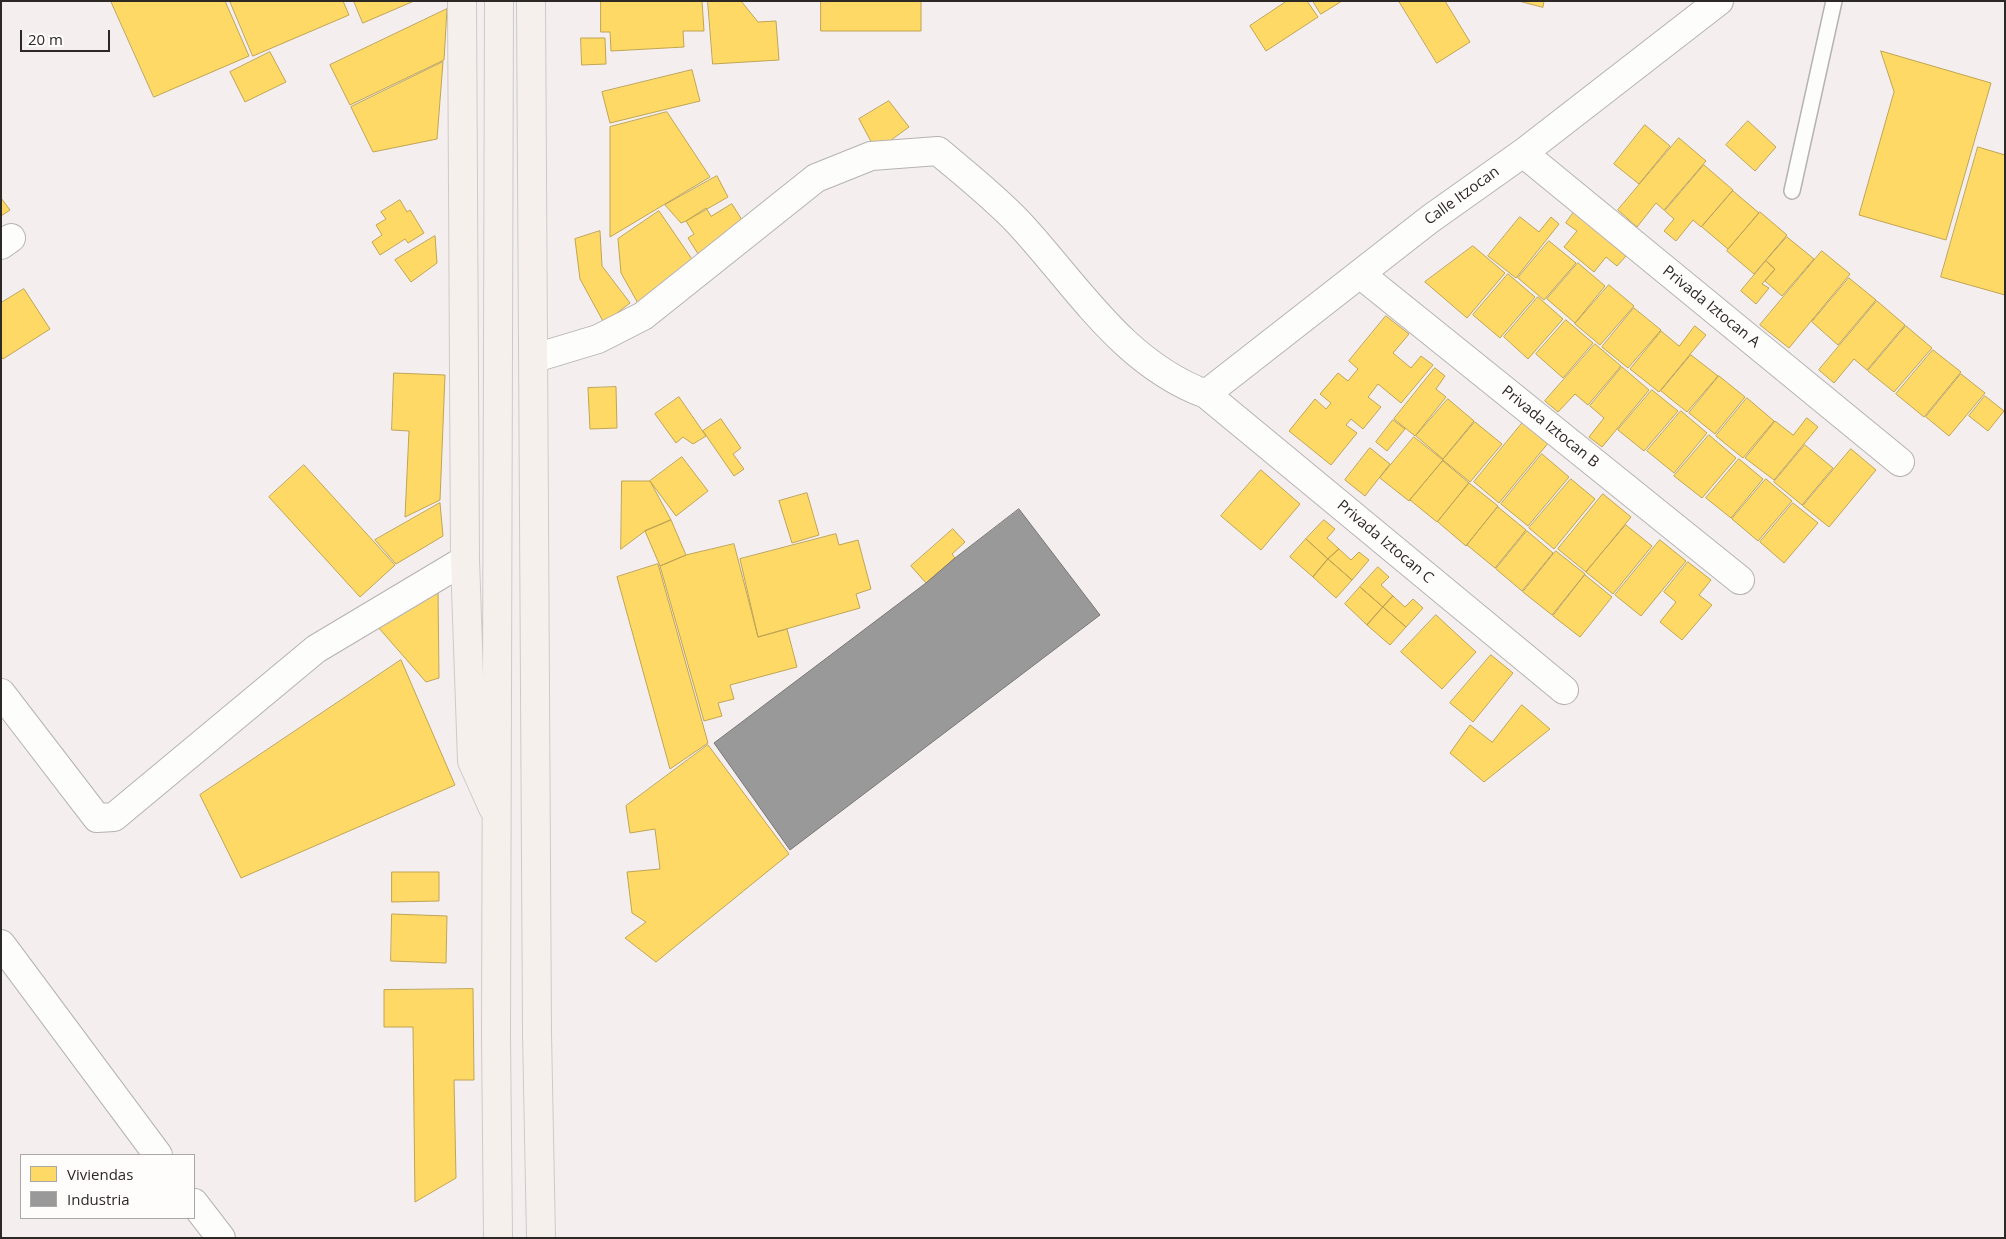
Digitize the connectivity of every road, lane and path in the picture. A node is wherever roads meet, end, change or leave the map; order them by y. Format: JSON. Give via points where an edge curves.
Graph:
{"nodes":[{"id":1,"x":462,"y":1,"type":"edge"},
{"id":2,"x":499,"y":1,"type":"edge"},
{"id":3,"x":531,"y":1,"type":"edge"},
{"id":4,"x":1719,"y":1,"type":"edge"},
{"id":5,"x":1834,"y":1,"type":"edge"},
{"id":6,"x":1523,"y":153,"type":"junction"},
{"id":7,"x":1792,"y":191,"type":"dead end"},
{"id":8,"x":1360,"y":274,"type":"junction"},
{"id":9,"x":535,"y":358,"type":"junction"},
{"id":10,"x":1206,"y":394,"type":"junction"},
{"id":11,"x":1900,"y":462,"type":"dead end"},
{"id":12,"x":465,"y":560,"type":"junction"},
{"id":13,"x":1740,"y":580,"type":"dead end"},
{"id":14,"x":1564,"y":690,"type":"dead end"},
{"id":15,"x":1,"y":692,"type":"edge"},
{"id":16,"x":497,"y":817,"type":"junction"},
{"id":17,"x":1,"y":944,"type":"edge"},
{"id":18,"x":537,"y":1033,"type":"junction"},
{"id":19,"x":496,"y":1036,"type":"junction"},
{"id":20,"x":157,"y":1154,"type":"edge"},
{"id":21,"x":195,"y":1204,"type":"edge"},
{"id":22,"x":221,"y":1238,"type":"edge"},
{"id":23,"x":498,"y":1238,"type":"edge"},
{"id":24,"x":541,"y":1238,"type":"edge"}],
"edges":[{"from":1,"to":12,"type":"main road"},
{"from":2,"to":16,"type":"main road"},
{"from":3,"to":9,"type":"main road"},
{"from":4,"to":6,"type":"street","name":"Calle Itzocan"},
{"from":5,"to":7,"type":"lane"},
{"from":6,"to":8,"type":"street","name":"Calle Itzocan"},
{"from":6,"to":11,"type":"street","name":"Privada Iztocan A"},
{"from":8,"to":10,"type":"street","name":"Calle Itzocan"},
{"from":8,"to":13,"type":"street","name":"Privada Iztocan B"},
{"from":9,"to":10,"type":"street","name":"Privada Iztocan C","via":[[598,339],[643,316],[816,178],[871,156],[938,151],[1017,221],[1105,324],[1178,382]]},
{"from":9,"to":18,"type":"main road"},
{"from":10,"to":14,"type":"street","name":"Privada Iztocan C"},
{"from":12,"to":15,"type":"street","via":[[316,649],[114,817],[97,818]]},
{"from":12,"to":16,"type":"main road","via":[[472,761]]},
{"from":16,"to":19,"type":"main road"},
{"from":17,"to":20,"type":"street"},
{"from":18,"to":19,"type":"main road"},
{"from":18,"to":24,"type":"main road"},
{"from":19,"to":23,"type":"main road"},
{"from":21,"to":22,"type":"street"}]}
